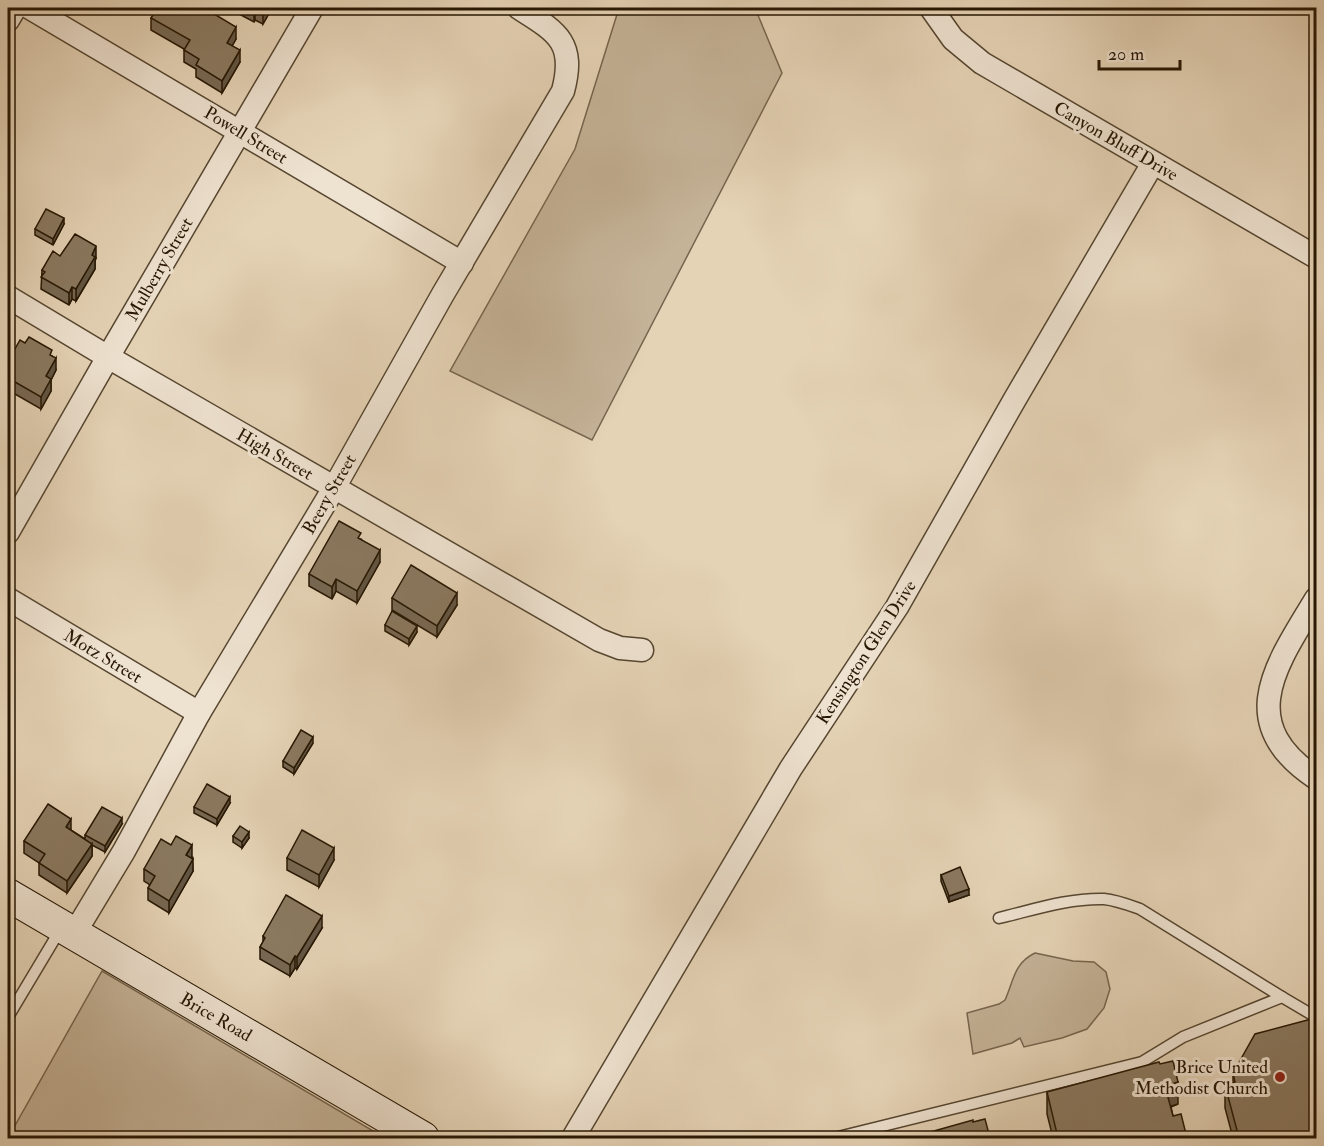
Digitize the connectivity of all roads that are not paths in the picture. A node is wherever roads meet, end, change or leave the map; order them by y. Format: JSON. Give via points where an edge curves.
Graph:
{"nodes":[{"id":1,"x":15,"y":8,"type":"edge"},
{"id":2,"x":30,"y":8,"type":"edge"},
{"id":3,"x":312,"y":8,"type":"edge"},
{"id":4,"x":519,"y":8,"type":"edge"},
{"id":5,"x":931,"y":8,"type":"edge"},
{"id":6,"x":8,"y":20,"type":"edge"},
{"id":7,"x":240,"y":131,"type":"junction"},
{"id":8,"x":1153,"y":163,"type":"junction"},
{"id":9,"x":1317,"y":257,"type":"edge"},
{"id":10,"x":462,"y":263,"type":"junction"},
{"id":11,"x":8,"y":297,"type":"edge"},
{"id":12,"x":108,"y":357,"type":"junction"},
{"id":13,"x":334,"y":488,"type":"junction"},
{"id":14,"x":8,"y":532,"type":"edge"},
{"id":15,"x":8,"y":599,"type":"edge"},
{"id":16,"x":1317,"y":599,"type":"edge"},
{"id":17,"x":642,"y":650,"type":"dead end"},
{"id":18,"x":200,"y":713,"type":"junction"},
{"id":19,"x":1317,"y":778,"type":"edge"},
{"id":20,"x":8,"y":895,"type":"edge"},
{"id":21,"x":999,"y":918,"type":"dead end"},
{"id":22,"x":68,"y":931,"type":"junction"},
{"id":23,"x":1282,"y":997,"type":"junction"},
{"id":24,"x":8,"y":1017,"type":"edge"},
{"id":25,"x":1317,"y":1017,"type":"edge"},
{"id":26,"x":423,"y":1138,"type":"edge"},
{"id":27,"x":573,"y":1138,"type":"edge"},
{"id":28,"x":834,"y":1138,"type":"edge"}],
"edges":[{"from":1,"to":6,"type":"street"},
{"from":2,"to":7,"type":"street","name":"Powell Street"},
{"from":3,"to":7,"type":"street","name":"Mulberry Street"},
{"from":4,"to":10,"type":"street","name":"Beery Street","via":[[557,35],[566,49],[569,69],[563,91]]},
{"from":5,"to":8,"type":"street","name":"Canyon Bluff Drive","via":[[953,39],[982,63]]},
{"from":7,"to":10,"type":"street","name":"Powell Street"},
{"from":7,"to":12,"type":"street","name":"Mulberry Street"},
{"from":8,"to":9,"type":"street","name":"Canyon Bluff Drive"},
{"from":8,"to":27,"type":"street","name":"Kensington Glen Drive","via":[[897,607],[791,768]]},
{"from":10,"to":13,"type":"street","name":"Beery Street"},
{"from":11,"to":12,"type":"street","name":"High Street"},
{"from":12,"to":13,"type":"street","name":"High Street"},
{"from":12,"to":14,"type":"street","name":"Mulberry Street"},
{"from":13,"to":17,"type":"street","name":"High Street","via":[[599,640],[620,648]]},
{"from":13,"to":18,"type":"street","name":"Beery Street"},
{"from":15,"to":18,"type":"street","name":"Motz Street"},
{"from":16,"to":19,"type":"street","via":[[1283,654],[1268,700],[1271,726],[1282,748]]},
{"from":18,"to":22,"type":"street","name":"Beery Street","via":[[124,851]]},
{"from":20,"to":22,"type":"main road","name":"Brice Road"},
{"from":21,"to":23,"type":"lane","via":[[1067,902],[1106,899],[1126,904]]},
{"from":22,"to":24,"type":"lane"},
{"from":22,"to":26,"type":"main road","name":"Brice Road"},
{"from":23,"to":25,"type":"lane"},
{"from":23,"to":28,"type":"lane","via":[[1183,1037],[1142,1062]]}]}
